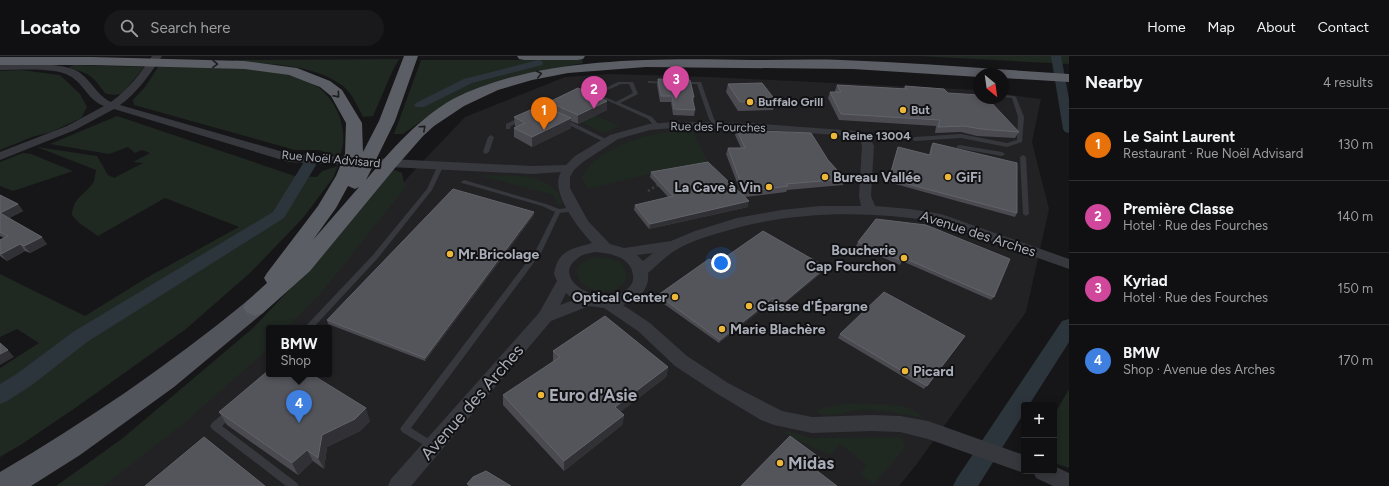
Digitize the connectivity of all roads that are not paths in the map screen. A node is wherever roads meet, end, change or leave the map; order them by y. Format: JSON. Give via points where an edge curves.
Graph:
{"nodes":[{"id":1,"x":194,"y":56,"type":"edge"},
{"id":2,"x":411,"y":56,"type":"edge"},
{"id":3,"x":524,"y":56,"type":"edge"},
{"id":4,"x":807,"y":56,"type":"edge"},
{"id":5,"x":161,"y":58,"type":"edge"},
{"id":6,"x":0,"y":59,"type":"edge"},
{"id":7,"x":146,"y":59,"type":"edge"},
{"id":8,"x":853,"y":65,"type":"junction"},
{"id":9,"x":0,"y":67,"type":"edge"},
{"id":10,"x":1031,"y":72,"type":"junction"},
{"id":11,"x":1069,"y":72,"type":"edge"},
{"id":12,"x":1069,"y":78,"type":"edge"},
{"id":13,"x":650,"y":82,"type":"dead end"},
{"id":14,"x":671,"y":83,"type":"edge"},
{"id":15,"x":678,"y":83,"type":"edge"},
{"id":16,"x":1009,"y":97,"type":"edge"},
{"id":17,"x":617,"y":103,"type":"junction"},
{"id":18,"x":112,"y":106,"type":"junction"},
{"id":19,"x":528,"y":116,"type":"edge"},
{"id":20,"x":556,"y":117,"type":"edge"},
{"id":21,"x":657,"y":126,"type":"junction"},
{"id":22,"x":718,"y":126,"type":"junction"},
{"id":23,"x":508,"y":128,"type":"dead end"},
{"id":24,"x":491,"y":137,"type":"dead end"},
{"id":25,"x":915,"y":139,"type":"dead end"},
{"id":26,"x":606,"y":141,"type":"junction"},
{"id":27,"x":959,"y":147,"type":"dead end"},
{"id":28,"x":486,"y":152,"type":"dead end"},
{"id":29,"x":362,"y":154,"type":"junction"},
{"id":30,"x":1002,"y":154,"type":"dead end"},
{"id":31,"x":0,"y":156,"type":"edge"},
{"id":32,"x":1023,"y":157,"type":"dead end"},
{"id":33,"x":440,"y":167,"type":"junction"},
{"id":34,"x":569,"y":168,"type":"junction"},
{"id":35,"x":532,"y":170,"type":"junction"},
{"id":36,"x":360,"y":177,"type":"junction"},
{"id":37,"x":464,"y":182,"type":"dead end"},
{"id":38,"x":564,"y":184,"type":"junction"},
{"id":39,"x":575,"y":209,"type":"junction"},
{"id":40,"x":869,"y":210,"type":"junction"},
{"id":41,"x":558,"y":211,"type":"junction"},
{"id":42,"x":1026,"y":214,"type":"dead end"},
{"id":43,"x":582,"y":223,"type":"junction"},
{"id":44,"x":674,"y":244,"type":"junction"},
{"id":45,"x":605,"y":248,"type":"junction"},
{"id":46,"x":577,"y":252,"type":"junction"},
{"id":47,"x":623,"y":253,"type":"junction"},
{"id":48,"x":1069,"y":264,"type":"edge"},
{"id":49,"x":640,"y":270,"type":"junction"},
{"id":50,"x":564,"y":282,"type":"junction"},
{"id":51,"x":633,"y":293,"type":"junction"},
{"id":52,"x":589,"y":300,"type":"junction"},
{"id":53,"x":607,"y":302,"type":"junction"},
{"id":54,"x":255,"y":307,"type":"junction"},
{"id":55,"x":545,"y":317,"type":"junction"},
{"id":56,"x":311,"y":325,"type":"edge"},
{"id":57,"x":644,"y":327,"type":"junction"},
{"id":58,"x":238,"y":406,"type":"edge"},
{"id":59,"x":433,"y":446,"type":"junction"},
{"id":60,"x":1021,"y":463,"type":"edge"},
{"id":61,"x":1050,"y":474,"type":"edge"},
{"id":62,"x":1069,"y":483,"type":"edge"},
{"id":63,"x":4,"y":486,"type":"edge"},
{"id":64,"x":294,"y":486,"type":"edge"},
{"id":65,"x":398,"y":486,"type":"edge"}],
"edges":[{"from":1,"to":5,"type":"highway"},
{"from":2,"to":29,"type":"highway","via":[[387,121]]},
{"from":3,"to":8,"type":"highway"},
{"from":4,"to":10,"type":"highway"},
{"from":5,"to":7,"type":"highway"},
{"from":5,"to":18,"type":"street","via":[[126,96]]},
{"from":5,"to":29,"type":"highway","one_way":true,"via":[[272,67],[292,71],[325,84],[337,93],[352,116]]},
{"from":6,"to":7,"type":"highway"},
{"from":8,"to":10,"type":"highway"},
{"from":36,"to":8,"type":"highway","one_way":true,"via":[[395,156],[429,123],[448,109],[470,97],[526,77],[556,71],[638,63]]},
{"from":9,"to":18,"type":"street","name":"Rue Noël Advisard","via":[[51,68],[73,73],[100,101]]},
{"from":10,"to":11,"type":"highway"},
{"from":10,"to":12,"type":"highway"},
{"from":13,"to":14,"type":"lane"},
{"from":15,"to":22,"type":"lane","via":[[699,83],[712,119]]},
{"from":16,"to":25,"type":"lane","via":[[1014,97],[1021,117],[1020,141],[1007,145],[960,136]]},
{"from":17,"to":17,"type":"lane","via":[[595,94],[620,83],[631,83],[636,94]]},
{"from":17,"to":21,"type":"lane","via":[[650,118]]},
{"from":18,"to":31,"type":"street","via":[[71,128]]},
{"from":18,"to":33,"type":"street","name":"Rue Noël Advisard","via":[[289,158]]},
{"from":19,"to":23,"type":"lane","via":[[508,125]]},
{"from":20,"to":26,"type":"lane"},
{"from":21,"to":22,"type":"street","name":"Rue des Fourches"},
{"from":21,"to":26,"type":"street","name":"Rue des Fourches","via":[[629,132]]},
{"from":22,"to":40,"type":"street","name":"Rue des Fourches","via":[[852,133],[866,140],[868,146],[865,196]]},
{"from":24,"to":28,"type":"lane"},
{"from":26,"to":34,"type":"street","name":"Rue des Fourches"},
{"from":27,"to":30,"type":"lane"},
{"from":29,"to":36,"type":"highway"},
{"from":32,"to":42,"type":"lane"},
{"from":33,"to":35,"type":"street","name":"Rue Noël Advisard"},
{"from":33,"to":56,"type":"lane","via":[[430,189],[375,257]]},
{"from":34,"to":35,"type":"street","name":"Rue Noël Advisard"},
{"from":34,"to":38,"type":"street","via":[[564,177]]},
{"from":35,"to":38,"type":"street","name":"Rue Noël Advisard"},
{"from":36,"to":54,"type":"highway","via":[[326,208]]},
{"from":36,"to":54,"type":"highway","via":[[302,265]]},
{"from":37,"to":41,"type":"lane"},
{"from":38,"to":39,"type":"street"},
{"from":39,"to":41,"type":"lane"},
{"from":39,"to":43,"type":"street"},
{"from":40,"to":44,"type":"street","name":"Avenue des Arches","via":[[820,210],[781,214],[742,221]]},
{"from":40,"to":48,"type":"street","name":"Avenue des Arches","via":[[936,217]]},
{"from":41,"to":59,"type":"lane","via":[[539,251],[405,429]]},
{"from":43,"to":45,"type":"street"},
{"from":43,"to":46,"type":"street"},
{"from":44,"to":47,"type":"street","name":"Avenue des Arches"},
{"from":44,"to":49,"type":"street","name":"Avenue des Arches"},
{"from":45,"to":46,"type":"street"},
{"from":45,"to":47,"type":"street"},
{"from":46,"to":50,"type":"street","via":[[568,257],[563,265],[561,274]]},
{"from":47,"to":49,"type":"street","via":[[637,264]]},
{"from":49,"to":51,"type":"street","via":[[639,286]]},
{"from":50,"to":52,"type":"street","via":[[578,296]]},
{"from":50,"to":55,"type":"street","name":"Avenue des Arches"},
{"from":51,"to":53,"type":"street","via":[[626,298]]},
{"from":51,"to":57,"type":"street"},
{"from":52,"to":53,"type":"street"},
{"from":52,"to":55,"type":"street","name":"Avenue des Arches"},
{"from":53,"to":57,"type":"street"},
{"from":54,"to":63,"type":"main road","via":[[207,347],[118,413]]},
{"from":55,"to":59,"type":"street","name":"Avenue des Arches"},
{"from":57,"to":60,"type":"street","via":[[681,360],[722,388],[781,419],[812,425],[900,424],[928,430]]},
{"from":58,"to":64,"type":"lane","via":[[215,426]]},
{"from":59,"to":65,"type":"street","name":"Avenue des Arches"},
{"from":61,"to":62,"type":"street"}]}
